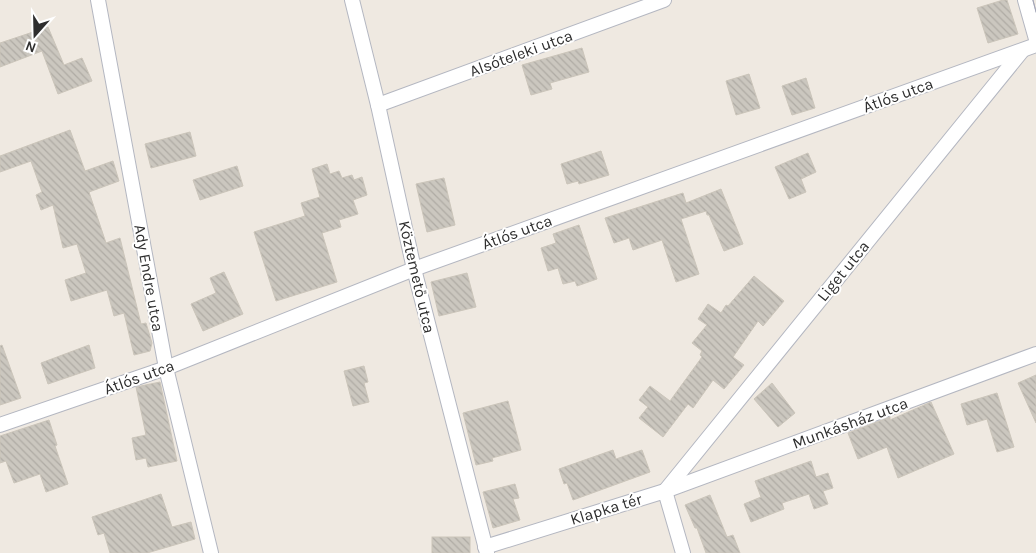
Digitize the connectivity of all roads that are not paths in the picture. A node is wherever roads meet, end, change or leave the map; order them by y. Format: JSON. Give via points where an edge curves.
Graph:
{"nodes":[{"id":1,"x":98,"y":0,"type":"edge"},
{"id":2,"x":352,"y":0,"type":"edge"},
{"id":3,"x":664,"y":0,"type":"edge"},
{"id":4,"x":1025,"y":0,"type":"edge"},
{"id":5,"x":1036,"y":39,"type":"edge"},
{"id":6,"x":1036,"y":45,"type":"edge"},
{"id":7,"x":1022,"y":50,"type":"junction"},
{"id":8,"x":378,"y":105,"type":"junction"},
{"id":9,"x":414,"y":269,"type":"junction"},
{"id":10,"x":1036,"y":354,"type":"edge"},
{"id":11,"x":166,"y":368,"type":"junction"},
{"id":12,"x":0,"y":425,"type":"edge"},
{"id":13,"x":665,"y":491,"type":"junction"},
{"id":14,"x":486,"y":550,"type":"edge"},
{"id":15,"x":211,"y":553,"type":"edge"},
{"id":16,"x":684,"y":553,"type":"edge"}],
"edges":[{"from":1,"to":11,"type":"street","name":"Ady Endre utca"},
{"from":2,"to":8,"type":"street","name":"Köztemető utca"},
{"from":3,"to":8,"type":"street","name":"Alsóteleki utca"},
{"from":4,"to":5,"type":"street"},
{"from":6,"to":7,"type":"street","name":"Átlós utca"},
{"from":7,"to":9,"type":"street","name":"Átlós utca"},
{"from":7,"to":13,"type":"street","name":"Liget utca"},
{"from":8,"to":9,"type":"street","name":"Köztemető utca"},
{"from":9,"to":11,"type":"street","name":"Átlós utca"},
{"from":9,"to":14,"type":"street","name":"Köztemető utca"},
{"from":10,"to":13,"type":"street","name":"Munkásház utca"},
{"from":11,"to":12,"type":"street","name":"Átlós utca"},
{"from":11,"to":15,"type":"street","name":"Ady Endre utca"},
{"from":13,"to":14,"type":"street","name":"Klapka tér"},
{"from":13,"to":16,"type":"street"}]}
